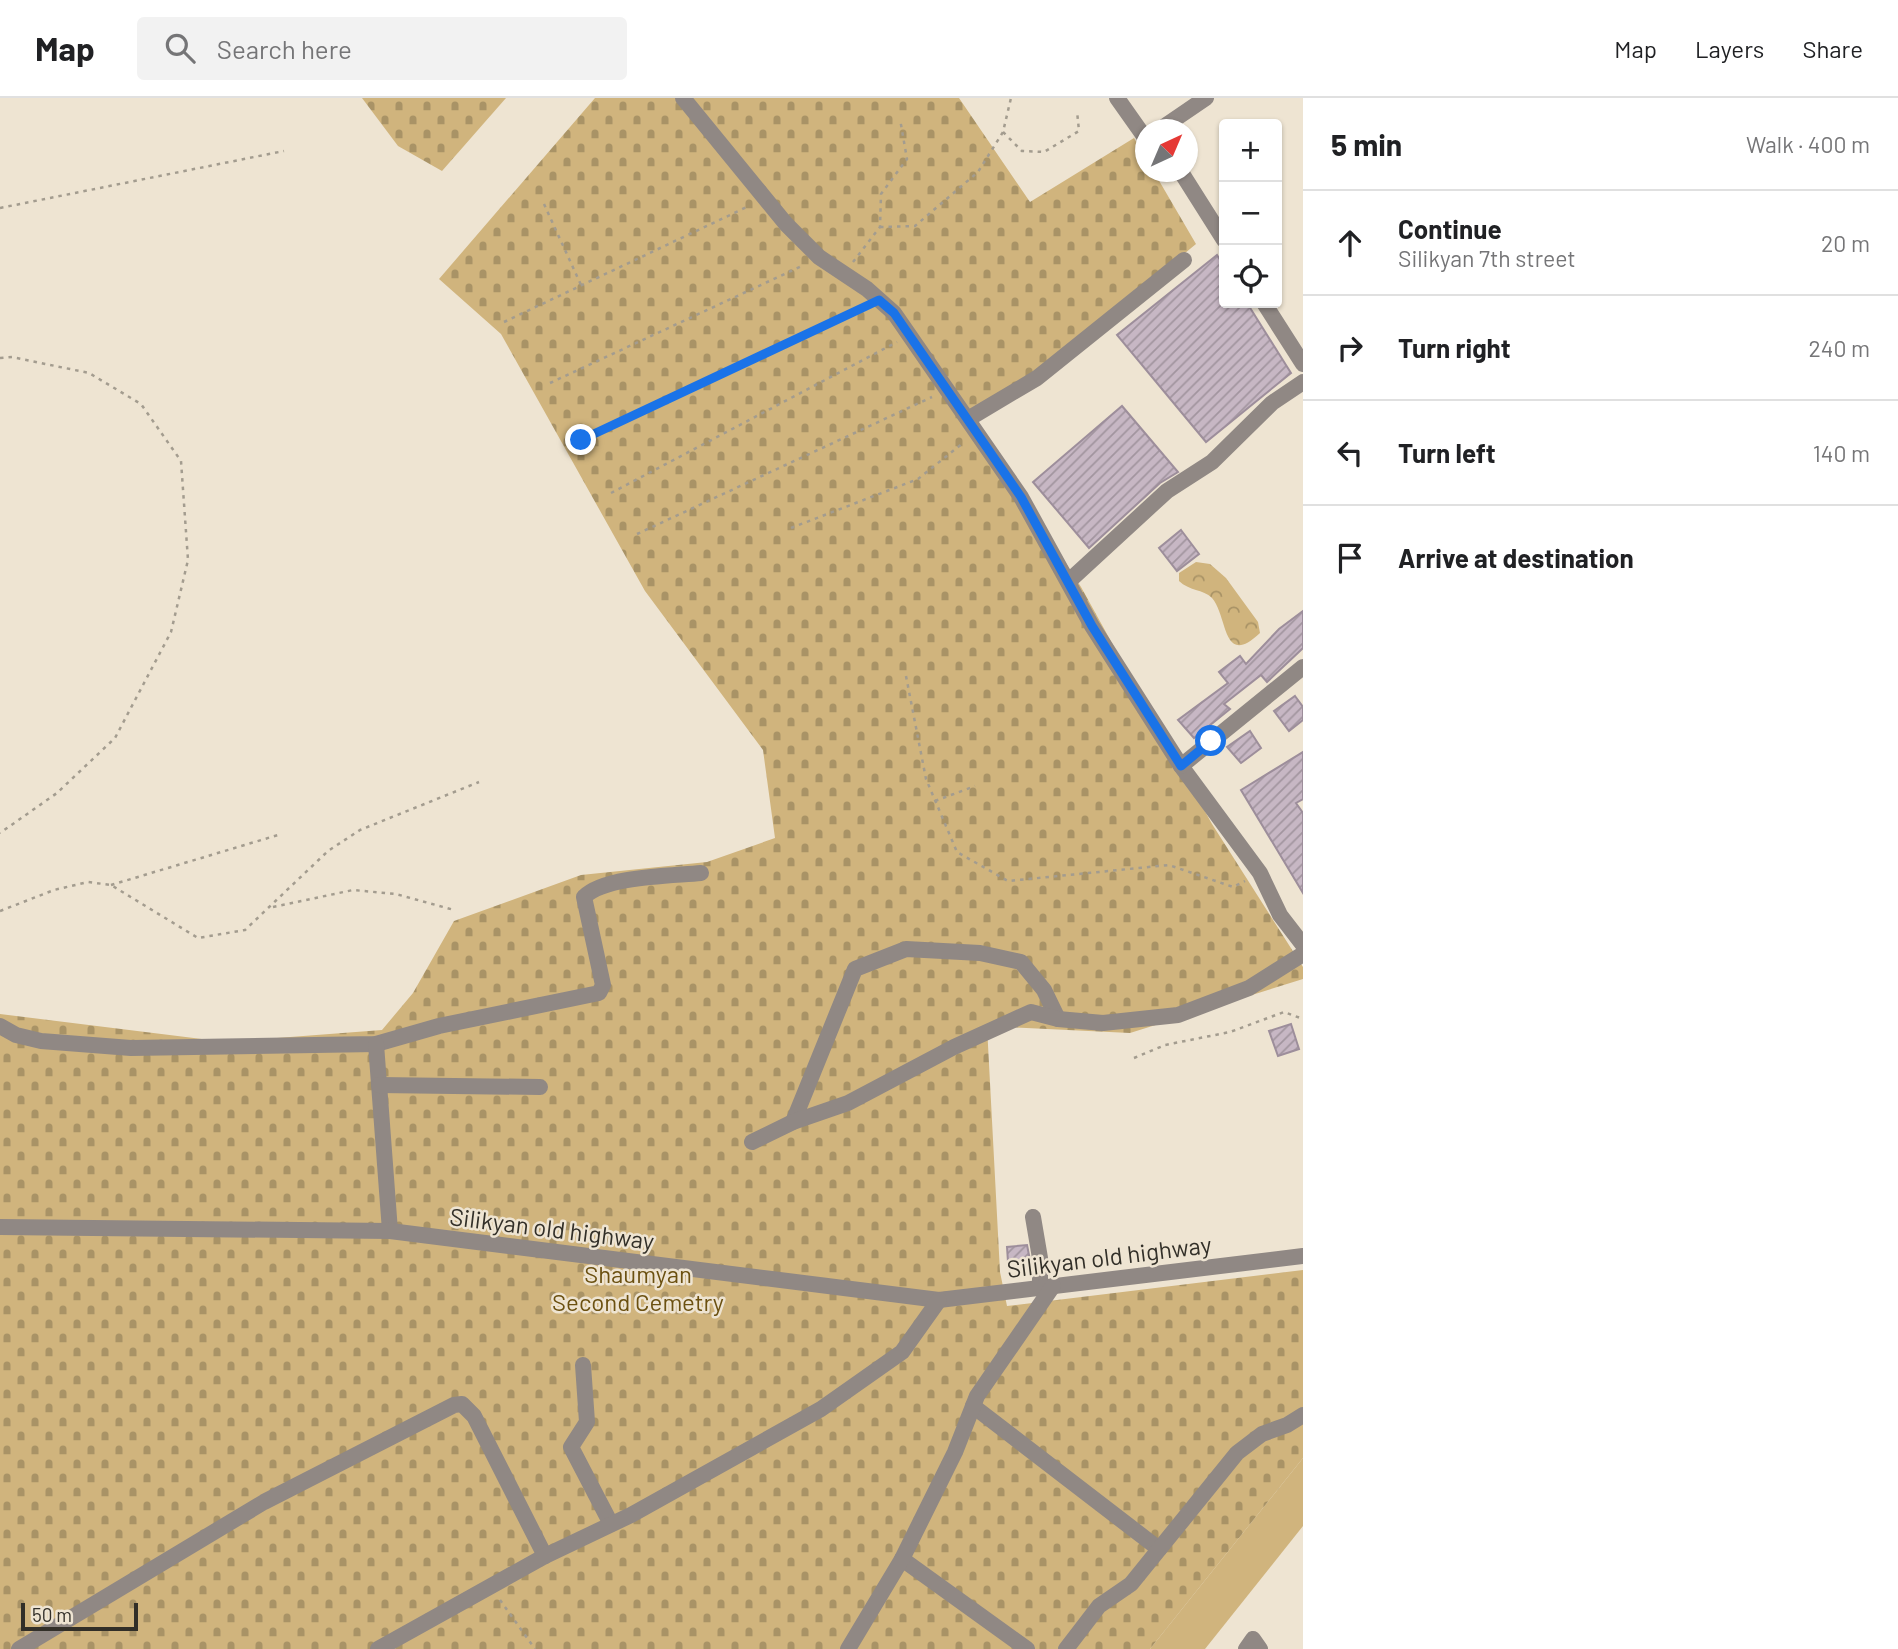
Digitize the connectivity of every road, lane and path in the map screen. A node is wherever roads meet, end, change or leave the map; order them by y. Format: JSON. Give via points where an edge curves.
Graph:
{"nodes":[{"id":1,"x":683,"y":98,"type":"edge"},
{"id":2,"x":1011,"y":98,"type":"edge"},
{"id":3,"x":1116,"y":98,"type":"edge"},
{"id":4,"x":1206,"y":98,"type":"edge"},
{"id":5,"x":1077,"y":111,"type":"dead end"},
{"id":6,"x":900,"y":119,"type":"dead end"},
{"id":7,"x":1175,"y":119,"type":"edge"},
{"id":8,"x":1135,"y":124,"type":"edge"},
{"id":9,"x":1003,"y":132,"type":"junction"},
{"id":10,"x":284,"y":151,"type":"dead end"},
{"id":11,"x":1187,"y":182,"type":"edge"},
{"id":12,"x":765,"y":198,"type":"junction"},
{"id":13,"x":544,"y":204,"type":"dead end"},
{"id":14,"x":0,"y":208,"type":"edge"},
{"id":15,"x":880,"y":227,"type":"junction"},
{"id":16,"x":1219,"y":232,"type":"edge"},
{"id":17,"x":819,"y":257,"type":"junction"},
{"id":18,"x":1184,"y":261,"type":"dead end"},
{"id":19,"x":844,"y":273,"type":"junction"},
{"id":20,"x":582,"y":285,"type":"junction"},
{"id":21,"x":879,"y":300,"type":"junction"},
{"id":22,"x":1268,"y":308,"type":"edge"},
{"id":23,"x":504,"y":322,"type":"dead end"},
{"id":24,"x":910,"y":336,"type":"junction"},
{"id":25,"x":1302,"y":357,"type":"edge"},
{"id":26,"x":0,"y":358,"type":"edge"},
{"id":27,"x":1303,"y":382,"type":"edge"},
{"id":28,"x":550,"y":383,"type":"dead end"},
{"id":29,"x":948,"y":390,"type":"junction"},
{"id":30,"x":972,"y":426,"type":"junction"},
{"id":31,"x":581,"y":440,"type":"dead end"},
{"id":32,"x":611,"y":493,"type":"dead end"},
{"id":33,"x":791,"y":528,"type":"dead end"},
{"id":34,"x":637,"y":534,"type":"dead end"},
{"id":35,"x":1069,"y":581,"type":"junction"},
{"id":36,"x":1303,"y":667,"type":"edge"},
{"id":37,"x":906,"y":676,"type":"dead end"},
{"id":38,"x":1181,"y":766,"type":"junction"},
{"id":39,"x":479,"y":782,"type":"dead end"},
{"id":40,"x":975,"y":786,"type":"dead end"},
{"id":41,"x":935,"y":801,"type":"junction"},
{"id":42,"x":0,"y":833,"type":"edge"},
{"id":43,"x":278,"y":835,"type":"dead end"},
{"id":44,"x":701,"y":873,"type":"dead end"},
{"id":45,"x":1260,"y":873,"type":"junction"},
{"id":46,"x":111,"y":885,"type":"junction"},
{"id":47,"x":270,"y":908,"type":"junction"},
{"id":48,"x":454,"y":910,"type":"dead end"},
{"id":49,"x":0,"y":911,"type":"edge"},
{"id":50,"x":1303,"y":945,"type":"edge"},
{"id":51,"x":1303,"y":954,"type":"edge"},
{"id":52,"x":1058,"y":1019,"type":"junction"},
{"id":53,"x":1303,"y":1019,"type":"edge"},
{"id":54,"x":0,"y":1026,"type":"edge"},
{"id":55,"x":376,"y":1044,"type":"junction"},
{"id":56,"x":1134,"y":1058,"type":"dead end"},
{"id":57,"x":379,"y":1085,"type":"junction"},
{"id":58,"x":540,"y":1087,"type":"dead end"},
{"id":59,"x":793,"y":1122,"type":"junction"},
{"id":60,"x":752,"y":1142,"type":"dead end"},
{"id":61,"x":1033,"y":1217,"type":"dead end"},
{"id":62,"x":0,"y":1227,"type":"edge"},
{"id":63,"x":390,"y":1230,"type":"junction"},
{"id":64,"x":1303,"y":1256,"type":"edge"},
{"id":65,"x":1046,"y":1286,"type":"junction"},
{"id":66,"x":939,"y":1300,"type":"junction"},
{"id":67,"x":583,"y":1365,"type":"dead end"},
{"id":68,"x":973,"y":1406,"type":"junction"},
{"id":69,"x":1303,"y":1415,"type":"edge"},
{"id":70,"x":611,"y":1524,"type":"junction"},
{"id":71,"x":1159,"y":1549,"type":"junction"},
{"id":72,"x":544,"y":1556,"type":"junction"},
{"id":73,"x":901,"y":1559,"type":"junction"},
{"id":74,"x":489,"y":1587,"type":"junction"},
{"id":75,"x":19,"y":1649,"type":"edge"},
{"id":76,"x":378,"y":1649,"type":"edge"},
{"id":77,"x":536,"y":1649,"type":"edge"},
{"id":78,"x":848,"y":1649,"type":"edge"},
{"id":79,"x":1027,"y":1649,"type":"edge"},
{"id":80,"x":1066,"y":1649,"type":"edge"},
{"id":81,"x":1246,"y":1649,"type":"edge"},
{"id":82,"x":1260,"y":1649,"type":"edge"}],
"edges":[{"from":1,"to":12,"type":"street"},
{"from":2,"to":9,"type":"path"},
{"from":3,"to":8,"type":"street"},
{"from":4,"to":7,"type":"street"},
{"from":5,"to":9,"type":"path","via":[[1079,131],[1044,152],[1022,151]]},
{"from":6,"to":15,"type":"path","via":[[907,159],[881,194]]},
{"from":9,"to":15,"type":"path","via":[[978,172],[915,226]]},
{"from":10,"to":14,"type":"path"},
{"from":11,"to":16,"type":"street"},
{"from":12,"to":17,"type":"street"},
{"from":12,"to":20,"type":"path"},
{"from":13,"to":20,"type":"path"},
{"from":15,"to":19,"type":"path"},
{"from":17,"to":19,"type":"street"},
{"from":17,"to":28,"type":"path"},
{"from":18,"to":30,"type":"street"},
{"from":19,"to":21,"type":"street"},
{"from":20,"to":23,"type":"path"},
{"from":21,"to":24,"type":"street"},
{"from":21,"to":31,"type":"path"},
{"from":22,"to":25,"type":"street"},
{"from":24,"to":29,"type":"street"},
{"from":24,"to":32,"type":"path"},
{"from":26,"to":42,"type":"path","via":[[89,373],[141,404],[181,461],[188,560],[171,632],[115,738],[57,793]]},
{"from":27,"to":35,"type":"street","via":[[1272,403],[1212,462],[1167,491]]},
{"from":29,"to":30,"type":"street"},
{"from":29,"to":34,"type":"path"},
{"from":30,"to":33,"type":"path","via":[[918,478]]},
{"from":30,"to":35,"type":"street","via":[[1021,497]]},
{"from":35,"to":38,"type":"street","via":[[1092,626]]},
{"from":36,"to":38,"type":"street"},
{"from":37,"to":41,"type":"path","via":[[926,779]]},
{"from":38,"to":45,"type":"street"},
{"from":39,"to":47,"type":"path","via":[[360,830],[328,851]]},
{"from":40,"to":41,"type":"path"},
{"from":41,"to":45,"type":"path","via":[[957,852],[1008,881],[1169,865],[1233,887]]},
{"from":43,"to":46,"type":"path"},
{"from":44,"to":55,"type":"street","via":[[605,886],[584,897],[603,985],[599,993],[439,1026]]},
{"from":45,"to":50,"type":"street","via":[[1280,915]]},
{"from":46,"to":47,"type":"path","via":[[198,938],[245,930]]},
{"from":46,"to":49,"type":"path","via":[[88,882]]},
{"from":47,"to":48,"type":"path","via":[[353,890],[396,894]]},
{"from":51,"to":52,"type":"street","via":[[1249,988],[1178,1015],[1103,1023]]},
{"from":52,"to":59,"type":"street","via":[[1031,1012],[848,1103]]},
{"from":52,"to":59,"type":"street","via":[[1044,990],[1021,962],[980,953],[906,949],[855,969]]},
{"from":53,"to":56,"type":"path","via":[[1284,1012]]},
{"from":54,"to":55,"type":"street","via":[[41,1041],[131,1048]]},
{"from":55,"to":57,"type":"street"},
{"from":57,"to":58,"type":"street"},
{"from":57,"to":63,"type":"street"},
{"from":59,"to":60,"type":"street"},
{"from":61,"to":65,"type":"street"},
{"from":62,"to":63,"type":"street","name":"Silikyan old highway"},
{"from":63,"to":66,"type":"street","name":"Silikyan old highway"},
{"from":64,"to":65,"type":"street","name":"Silikyan old highway"},
{"from":65,"to":66,"type":"street","name":"Silikyan old highway"},
{"from":65,"to":68,"type":"street"},
{"from":66,"to":70,"type":"street","via":[[902,1352],[821,1409]]},
{"from":67,"to":70,"type":"street","via":[[587,1422],[571,1447]]},
{"from":68,"to":71,"type":"street"},
{"from":68,"to":73,"type":"street"},
{"from":69,"to":71,"type":"street","via":[[1262,1434],[1237,1453]]},
{"from":70,"to":72,"type":"street"},
{"from":71,"to":80,"type":"street","via":[[1131,1584],[1099,1606]]},
{"from":72,"to":74,"type":"street"},
{"from":72,"to":75,"type":"street","via":[[474,1416],[462,1405],[454,1405],[264,1502]]},
{"from":73,"to":78,"type":"street"},
{"from":73,"to":79,"type":"street"},
{"from":74,"to":76,"type":"street"},
{"from":74,"to":77,"type":"path"},
{"from":81,"to":82,"type":"street","via":[[1254,1639]]}]}
